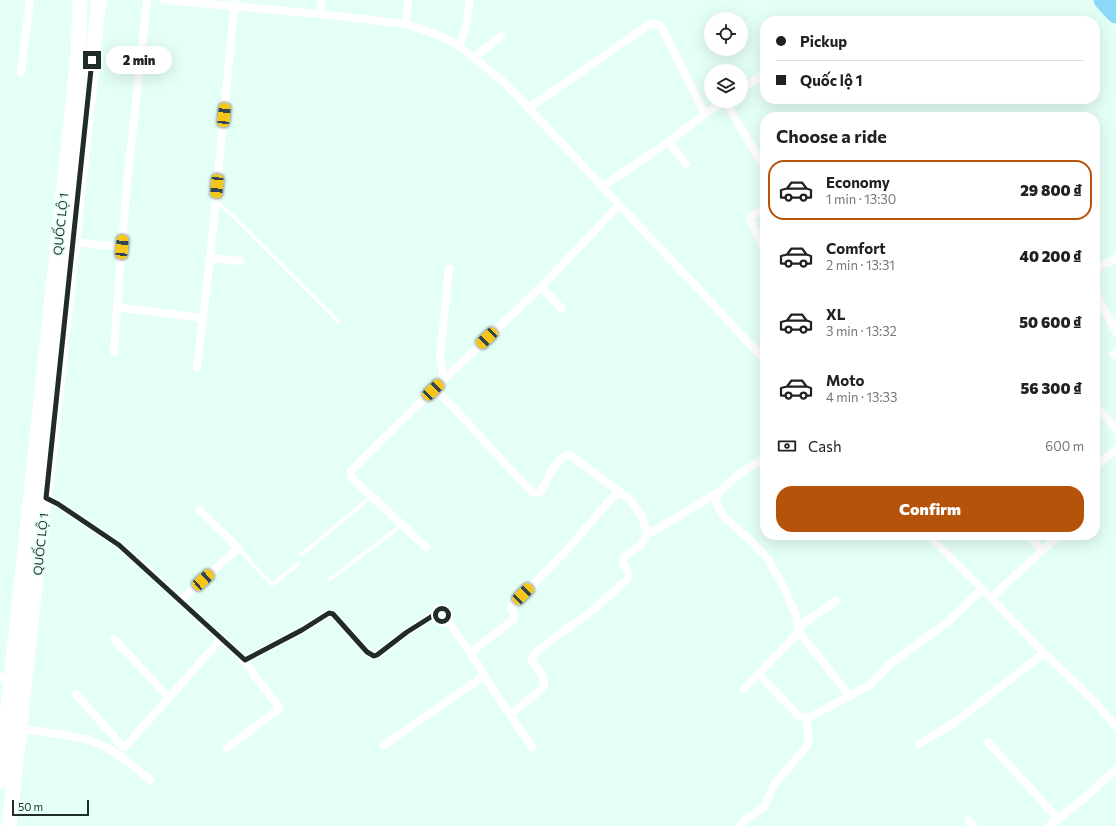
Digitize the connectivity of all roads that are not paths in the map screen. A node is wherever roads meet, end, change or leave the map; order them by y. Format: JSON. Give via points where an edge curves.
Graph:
{"nodes":[{"id":1,"x":30,"y":0,"type":"edge"},
{"id":2,"x":80,"y":0,"type":"edge"},
{"id":3,"x":99,"y":0,"type":"edge"},
{"id":4,"x":147,"y":0,"type":"edge"},
{"id":5,"x":164,"y":0,"type":"edge"},
{"id":6,"x":322,"y":0,"type":"edge"},
{"id":7,"x":408,"y":0,"type":"edge"},
{"id":8,"x":470,"y":0,"type":"edge"},
{"id":9,"x":235,"y":3,"type":"edge"},
{"id":10,"x":320,"y":14,"type":"junction"},
{"id":11,"x":406,"y":24,"type":"junction"},
{"id":12,"x":501,"y":36,"type":"dead end"},
{"id":13,"x":459,"y":46,"type":"junction"},
{"id":14,"x":474,"y":58,"type":"junction"},
{"id":15,"x":22,"y":72,"type":"dead end"},
{"id":16,"x":760,"y":76,"type":"edge"},
{"id":17,"x":748,"y":85,"type":"edge"},
{"id":18,"x":529,"y":108,"type":"junction"},
{"id":19,"x":714,"y":108,"type":"edge"},
{"id":20,"x":729,"y":108,"type":"edge"},
{"id":21,"x":705,"y":114,"type":"junction"},
{"id":22,"x":668,"y":142,"type":"junction"},
{"id":23,"x":760,"y":160,"type":"edge"},
{"id":24,"x":686,"y":164,"type":"dead end"},
{"id":25,"x":602,"y":186,"type":"junction"},
{"id":26,"x":216,"y":200,"type":"junction"},
{"id":27,"x":619,"y":206,"type":"junction"},
{"id":28,"x":760,"y":212,"type":"edge"},
{"id":29,"x":760,"y":240,"type":"edge"},
{"id":30,"x":73,"y":242,"type":"junction"},
{"id":31,"x":122,"y":247,"type":"junction"},
{"id":32,"x":210,"y":258,"type":"junction"},
{"id":33,"x":1116,"y":258,"type":"edge"},
{"id":34,"x":240,"y":261,"type":"dead end"},
{"id":35,"x":1100,"y":266,"type":"edge"},
{"id":36,"x":449,"y":269,"type":"dead end"},
{"id":37,"x":541,"y":287,"type":"junction"},
{"id":38,"x":1100,"y":302,"type":"edge"},
{"id":39,"x":117,"y":307,"type":"junction"},
{"id":40,"x":562,"y":309,"type":"dead end"},
{"id":41,"x":202,"y":318,"type":"junction"},
{"id":42,"x":338,"y":321,"type":"dead end"},
{"id":43,"x":1116,"y":332,"type":"edge"},
{"id":44,"x":114,"y":352,"type":"dead end"},
{"id":45,"x":760,"y":355,"type":"edge"},
{"id":46,"x":197,"y":366,"type":"dead end"},
{"id":47,"x":444,"y":380,"type":"junction"},
{"id":48,"x":433,"y":390,"type":"junction"},
{"id":49,"x":1100,"y":411,"type":"edge"},
{"id":50,"x":1116,"y":429,"type":"edge"},
{"id":51,"x":1116,"y":450,"type":"edge"},
{"id":52,"x":760,"y":461,"type":"edge"},
{"id":53,"x":1100,"y":462,"type":"edge"},
{"id":54,"x":618,"y":491,"type":"junction"},
{"id":55,"x":717,"y":493,"type":"junction"},
{"id":56,"x":372,"y":496,"type":"junction"},
{"id":57,"x":46,"y":498,"type":"junction"},
{"id":58,"x":199,"y":510,"type":"dead end"},
{"id":59,"x":402,"y":524,"type":"junction"},
{"id":60,"x":648,"y":532,"type":"junction"},
{"id":61,"x":933,"y":540,"type":"edge"},
{"id":62,"x":1033,"y":540,"type":"edge"},
{"id":63,"x":1053,"y":540,"type":"edge"},
{"id":64,"x":426,"y":547,"type":"dead end"},
{"id":65,"x":238,"y":548,"type":"junction"},
{"id":66,"x":1042,"y":550,"type":"junction"},
{"id":67,"x":301,"y":555,"type":"dead end"},
{"id":68,"x":299,"y":563,"type":"dead end"},
{"id":69,"x":329,"y":580,"type":"dead end"},
{"id":70,"x":982,"y":589,"type":"junction"},
{"id":71,"x":991,"y":598,"type":"junction"},
{"id":72,"x":180,"y":601,"type":"junction"},
{"id":73,"x":836,"y":601,"type":"dead end"},
{"id":74,"x":798,"y":629,"type":"junction"},
{"id":75,"x":222,"y":638,"type":"junction"},
{"id":76,"x":114,"y":639,"type":"dead end"},
{"id":77,"x":470,"y":653,"type":"junction"},
{"id":78,"x":1044,"y":654,"type":"junction"},
{"id":79,"x":245,"y":660,"type":"junction"},
{"id":80,"x":758,"y":674,"type":"junction"},
{"id":81,"x":484,"y":676,"type":"junction"},
{"id":82,"x":5,"y":680,"type":"edge"},
{"id":83,"x":744,"y":689,"type":"dead end"},
{"id":84,"x":76,"y":694,"type":"dead end"},
{"id":85,"x":849,"y":695,"type":"junction"},
{"id":86,"x":168,"y":698,"type":"junction"},
{"id":87,"x":511,"y":714,"type":"junction"},
{"id":88,"x":808,"y":718,"type":"junction"},
{"id":89,"x":1116,"y":726,"type":"edge"},
{"id":90,"x":20,"y":729,"type":"junction"},
{"id":91,"x":988,"y":742,"type":"dead end"},
{"id":92,"x":919,"y":744,"type":"dead end"},
{"id":93,"x":384,"y":745,"type":"dead end"},
{"id":94,"x":532,"y":747,"type":"dead end"},
{"id":95,"x":227,"y":748,"type":"dead end"},
{"id":96,"x":1116,"y":769,"type":"edge"},
{"id":97,"x":150,"y":780,"type":"dead end"},
{"id":98,"x":0,"y":782,"type":"edge"},
{"id":99,"x":1058,"y":819,"type":"junction"},
{"id":100,"x":9,"y":826,"type":"edge"},
{"id":101,"x":740,"y":826,"type":"edge"},
{"id":102,"x":1048,"y":826,"type":"edge"}],
"edges":[{"from":1,"to":15,"type":"street"},
{"from":2,"to":82,"type":"highway","name":"QUỐC LỘ 1","via":[[75,84]]},
{"from":3,"to":30,"type":"highway","name":"QUỐC LỘ 1"},
{"from":4,"to":31,"type":"street"},
{"from":5,"to":9,"type":"street"},
{"from":6,"to":10,"type":"street"},
{"from":7,"to":11,"type":"street"},
{"from":8,"to":13,"type":"street","via":[[466,27]]},
{"from":9,"to":10,"type":"street"},
{"from":9,"to":26,"type":"street"},
{"from":10,"to":11,"type":"street"},
{"from":11,"to":13,"type":"street","via":[[441,36]]},
{"from":12,"to":14,"type":"street"},
{"from":13,"to":14,"type":"street"},
{"from":14,"to":18,"type":"street","via":[[505,83]]},
{"from":16,"to":17,"type":"street"},
{"from":18,"to":21,"type":"street","via":[[654,23],[662,28]]},
{"from":18,"to":25,"type":"street"},
{"from":19,"to":21,"type":"street"},
{"from":20,"to":23,"type":"street"},
{"from":21,"to":22,"type":"street"},
{"from":22,"to":24,"type":"street"},
{"from":22,"to":25,"type":"street"},
{"from":25,"to":27,"type":"street"},
{"from":26,"to":32,"type":"street"},
{"from":26,"to":42,"type":"lane"},
{"from":27,"to":37,"type":"street"},
{"from":27,"to":45,"type":"street"},
{"from":28,"to":29,"type":"street","via":[[750,220]]},
{"from":30,"to":31,"type":"street"},
{"from":30,"to":57,"type":"highway","name":"QUỐC LỘ 1"},
{"from":31,"to":39,"type":"street"},
{"from":32,"to":34,"type":"street"},
{"from":32,"to":41,"type":"street"},
{"from":33,"to":35,"type":"street"},
{"from":36,"to":47,"type":"street","via":[[440,358]]},
{"from":37,"to":40,"type":"street"},
{"from":37,"to":47,"type":"street"},
{"from":38,"to":43,"type":"street"},
{"from":39,"to":41,"type":"street"},
{"from":39,"to":44,"type":"street"},
{"from":41,"to":46,"type":"street"},
{"from":47,"to":48,"type":"street"},
{"from":48,"to":54,"type":"street","via":[[457,411],[499,459],[535,494],[541,491],[558,461],[570,455]]},
{"from":48,"to":56,"type":"street","via":[[351,471],[352,478]]},
{"from":49,"to":50,"type":"street"},
{"from":51,"to":53,"type":"street"},
{"from":52,"to":55,"type":"street"},
{"from":54,"to":60,"type":"street","via":[[632,502],[642,516]]},
{"from":54,"to":77,"type":"street","via":[[567,550],[512,606],[515,616],[512,621]]},
{"from":55,"to":60,"type":"street","via":[[654,531]]},
{"from":55,"to":74,"type":"street","via":[[717,505],[724,517],[768,559],[798,620]]},
{"from":56,"to":59,"type":"street"},
{"from":56,"to":67,"type":"lane"},
{"from":57,"to":72,"type":"street","via":[[119,545]]},
{"from":57,"to":90,"type":"highway","name":"QUỐC LỘ 1"},
{"from":58,"to":65,"type":"street"},
{"from":59,"to":64,"type":"street"},
{"from":59,"to":69,"type":"lane"},
{"from":60,"to":87,"type":"street","via":[[640,546],[624,557],[628,580],[536,653],[532,662],[542,674],[545,684]]},
{"from":61,"to":70,"type":"street"},
{"from":62,"to":66,"type":"street"},
{"from":63,"to":66,"type":"street"},
{"from":65,"to":68,"type":"lane","via":[[272,586]]},
{"from":65,"to":72,"type":"street"},
{"from":66,"to":71,"type":"street"},
{"from":70,"to":71,"type":"street"},
{"from":70,"to":85,"type":"street","via":[[949,621],[890,664],[870,685]]},
{"from":71,"to":78,"type":"street"},
{"from":72,"to":75,"type":"street"},
{"from":73,"to":74,"type":"street"},
{"from":74,"to":80,"type":"street"},
{"from":74,"to":85,"type":"street"},
{"from":75,"to":79,"type":"street"},
{"from":75,"to":86,"type":"street"},
{"from":76,"to":86,"type":"street"},
{"from":77,"to":79,"type":"street","via":[[448,621],[438,613],[374,656],[367,652],[333,614],[329,613]]},
{"from":77,"to":81,"type":"street"},
{"from":78,"to":89,"type":"street","via":[[1092,699]]},
{"from":78,"to":92,"type":"street","via":[[954,723]]},
{"from":79,"to":95,"type":"street","via":[[279,708]]},
{"from":80,"to":83,"type":"street"},
{"from":80,"to":88,"type":"street","via":[[799,716]]},
{"from":81,"to":87,"type":"street"},
{"from":81,"to":93,"type":"street"},
{"from":82,"to":98,"type":"highway","name":"QUỐC LỘ 1"},
{"from":84,"to":86,"type":"street","via":[[125,747]]},
{"from":85,"to":88,"type":"street"},
{"from":87,"to":94,"type":"street"},
{"from":88,"to":101,"type":"street","via":[[809,739],[806,747],[774,785],[764,808]]},
{"from":90,"to":97,"type":"street","via":[[83,738],[98,743],[130,763]]},
{"from":90,"to":100,"type":"highway","name":"QUỐC LỘ 1"},
{"from":91,"to":99,"type":"street"},
{"from":96,"to":99,"type":"street"},
{"from":99,"to":102,"type":"street"}]}
